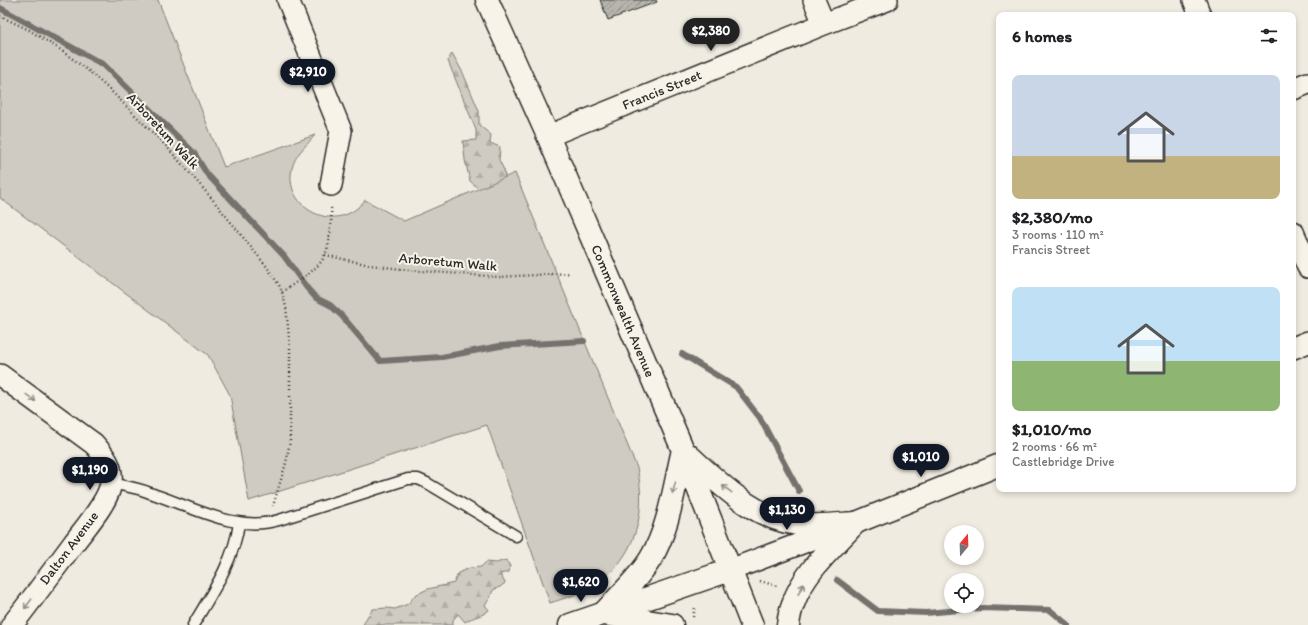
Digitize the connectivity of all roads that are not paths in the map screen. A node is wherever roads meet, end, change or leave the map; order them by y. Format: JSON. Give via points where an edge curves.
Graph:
{"nodes":[{"id":1,"x":288,"y":0,"type":"edge"},
{"id":2,"x":487,"y":0,"type":"edge"},
{"id":3,"x":814,"y":0,"type":"edge"},
{"id":4,"x":887,"y":0,"type":"edge"},
{"id":5,"x":1194,"y":0,"type":"edge"},
{"id":6,"x":1199,"y":12,"type":"edge"},
{"id":7,"x":824,"y":24,"type":"junction"},
{"id":8,"x":1308,"y":83,"type":"edge"},
{"id":9,"x":1296,"y":88,"type":"edge"},
{"id":10,"x":548,"y":136,"type":"junction"},
{"id":11,"x":331,"y":185,"type":"road end"},
{"id":12,"x":1296,"y":239,"type":"edge"},
{"id":13,"x":1308,"y":267,"type":"edge"},
{"id":14,"x":1308,"y":342,"type":"edge"},
{"id":15,"x":1296,"y":347,"type":"edge"},
{"id":16,"x":0,"y":375,"type":"edge"},
{"id":17,"x":683,"y":450,"type":"junction"},
{"id":18,"x":996,"y":466,"type":"edge"},
{"id":19,"x":111,"y":483,"type":"junction"},
{"id":20,"x":239,"y":523,"type":"junction"},
{"id":21,"x":855,"y":523,"type":"junction"},
{"id":22,"x":516,"y":536,"type":"dead end"},
{"id":23,"x":730,"y":570,"type":"junction"},
{"id":24,"x":603,"y":614,"type":"junction"},
{"id":25,"x":12,"y":625,"type":"edge"},
{"id":26,"x":193,"y":625,"type":"edge"},
{"id":27,"x":570,"y":625,"type":"edge"},
{"id":28,"x":672,"y":625,"type":"edge"},
{"id":29,"x":752,"y":625,"type":"edge"},
{"id":30,"x":788,"y":625,"type":"edge"}],
"edges":[{"from":1,"to":11,"type":"street","via":[[341,131]]},
{"from":2,"to":10,"type":"main road","name":"Commonwealth Avenue"},
{"from":3,"to":7,"type":"street"},
{"from":4,"to":7,"type":"street","name":"Francis Street"},
{"from":5,"to":6,"type":"street"},
{"from":7,"to":10,"type":"street","name":"Francis Street"},
{"from":8,"to":9,"type":"street"},
{"from":10,"to":17,"type":"main road","name":"Commonwealth Avenue"},
{"from":12,"to":13,"type":"street"},
{"from":14,"to":15,"type":"street"},
{"from":16,"to":19,"type":"street","one_way":true,"via":[[94,444],[109,463]]},
{"from":21,"to":17,"type":"main road","one_way":true,"via":[[808,525],[770,516],[748,505],[720,484]]},
{"from":17,"to":23,"type":"main road","name":"Commonwealth Avenue"},
{"from":17,"to":24,"type":"main road","one_way":true,"via":[[658,545],[642,571]]},
{"from":18,"to":21,"type":"street"},
{"from":19,"to":20,"type":"lane","via":[[149,492]]},
{"from":19,"to":25,"type":"street","name":"Dalton Avenue","one_way":true,"via":[[100,506]]},
{"from":20,"to":22,"type":"lane","via":[[268,523],[418,479]]},
{"from":20,"to":26,"type":"lane","via":[[231,555]]},
{"from":21,"to":23,"type":"street"},
{"from":30,"to":21,"type":"main road","one_way":true,"via":[[793,604],[803,585],[815,567]]},
{"from":23,"to":24,"type":"main road"},
{"from":23,"to":29,"type":"main road","name":"Commonwealth Avenue"},
{"from":24,"to":27,"type":"main road"},
{"from":24,"to":28,"type":"main road"}]}
